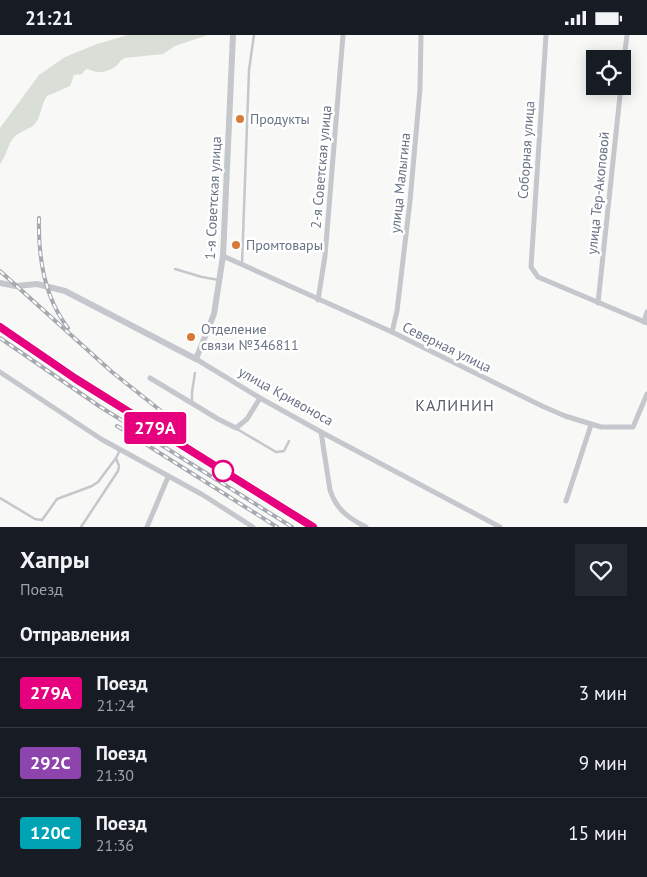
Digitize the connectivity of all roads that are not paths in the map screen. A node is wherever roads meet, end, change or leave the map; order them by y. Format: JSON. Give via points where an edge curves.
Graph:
{"nodes":[{"id":1,"x":233,"y":35,"type":"edge"},
{"id":2,"x":254,"y":35,"type":"edge"},
{"id":3,"x":343,"y":35,"type":"edge"},
{"id":4,"x":421,"y":35,"type":"edge"},
{"id":5,"x":546,"y":35,"type":"edge"},
{"id":6,"x":627,"y":35,"type":"edge"},
{"id":7,"x":625,"y":50,"type":"edge"},
{"id":8,"x":620,"y":95,"type":"edge"},
{"id":9,"x":224,"y":256,"type":"junction"},
{"id":10,"x":242,"y":264,"type":"junction"},
{"id":11,"x":175,"y":269,"type":"dead end"},
{"id":12,"x":220,"y":280,"type":"junction"},
{"id":13,"x":0,"y":283,"type":"edge"},
{"id":14,"x":318,"y":300,"type":"junction"},
{"id":15,"x":598,"y":303,"type":"junction"},
{"id":16,"x":647,"y":312,"type":"edge"},
{"id":17,"x":646,"y":323,"type":"edge"},
{"id":18,"x":392,"y":332,"type":"junction"},
{"id":19,"x":196,"y":359,"type":"junction"},
{"id":20,"x":0,"y":372,"type":"edge"},
{"id":21,"x":196,"y":373,"type":"dead end"},
{"id":22,"x":150,"y":379,"type":"dead end"},
{"id":23,"x":647,"y":394,"type":"edge"},
{"id":24,"x":260,"y":398,"type":"junction"},
{"id":25,"x":192,"y":404,"type":"junction"},
{"id":26,"x":591,"y":425,"type":"junction"},
{"id":27,"x":236,"y":428,"type":"junction"},
{"id":28,"x":321,"y":432,"type":"junction"},
{"id":29,"x":289,"y":441,"type":"dead end"},
{"id":30,"x":120,"y":450,"type":"junction"},
{"id":31,"x":116,"y":458,"type":"junction"},
{"id":32,"x":168,"y":477,"type":"junction"},
{"id":33,"x":0,"y":498,"type":"edge"},
{"id":34,"x":566,"y":501,"type":"dead end"},
{"id":35,"x":81,"y":527,"type":"edge"},
{"id":36,"x":147,"y":527,"type":"edge"},
{"id":37,"x":254,"y":527,"type":"edge"},
{"id":38,"x":366,"y":527,"type":"edge"},
{"id":39,"x":500,"y":527,"type":"edge"}],
"edges":[{"from":1,"to":9,"type":"street","name":"1-я Советская улица"},
{"from":2,"to":10,"type":"lane","via":[[249,70]]},
{"from":3,"to":14,"type":"street","name":"2-я Советская улица","via":[[325,256]]},
{"from":4,"to":18,"type":"street","name":"улица Малыгина","via":[[420,89],[410,201]]},
{"from":5,"to":15,"type":"street","name":"Соборная улица","via":[[531,267],[538,277]]},
{"from":6,"to":7,"type":"street"},
{"from":8,"to":15,"type":"street","name":"улица Тер-Акоповой"},
{"from":9,"to":10,"type":"street","name":"Северная улица"},
{"from":9,"to":12,"type":"street","name":"1-я Советская улица"},
{"from":10,"to":14,"type":"street","name":"Северная улица"},
{"from":11,"to":12,"type":"lane"},
{"from":12,"to":19,"type":"street","name":"1-я Советская улица","via":[[214,314]]},
{"from":13,"to":19,"type":"street","name":"улица Кривоноса","via":[[16,286],[37,284],[65,291]]},
{"from":14,"to":18,"type":"street","name":"Северная улица"},
{"from":15,"to":17,"type":"street"},
{"from":16,"to":17,"type":"street"},
{"from":18,"to":26,"type":"street","name":"Северная улица","via":[[542,406]]},
{"from":19,"to":24,"type":"street","name":"улица Кривоноса"},
{"from":20,"to":30,"type":"street"},
{"from":21,"to":25,"type":"lane"},
{"from":22,"to":25,"type":"street"},
{"from":23,"to":26,"type":"street","name":"Северная улица","via":[[633,427]]},
{"from":24,"to":27,"type":"street","via":[[247,419]]},
{"from":24,"to":28,"type":"street","name":"улица Кривоноса"},
{"from":25,"to":27,"type":"street"},
{"from":26,"to":34,"type":"street"},
{"from":27,"to":29,"type":"lane","via":[[276,453],[284,451]]},
{"from":28,"to":38,"type":"street","via":[[333,499],[351,520]]},
{"from":28,"to":39,"type":"street","name":"улица Кривоноса"},
{"from":30,"to":31,"type":"lane"},
{"from":30,"to":32,"type":"street"},
{"from":31,"to":33,"type":"lane","via":[[98,482],[57,499],[42,520]]},
{"from":31,"to":35,"type":"lane","via":[[118,471]]},
{"from":32,"to":36,"type":"street"},
{"from":32,"to":37,"type":"street"}]}
